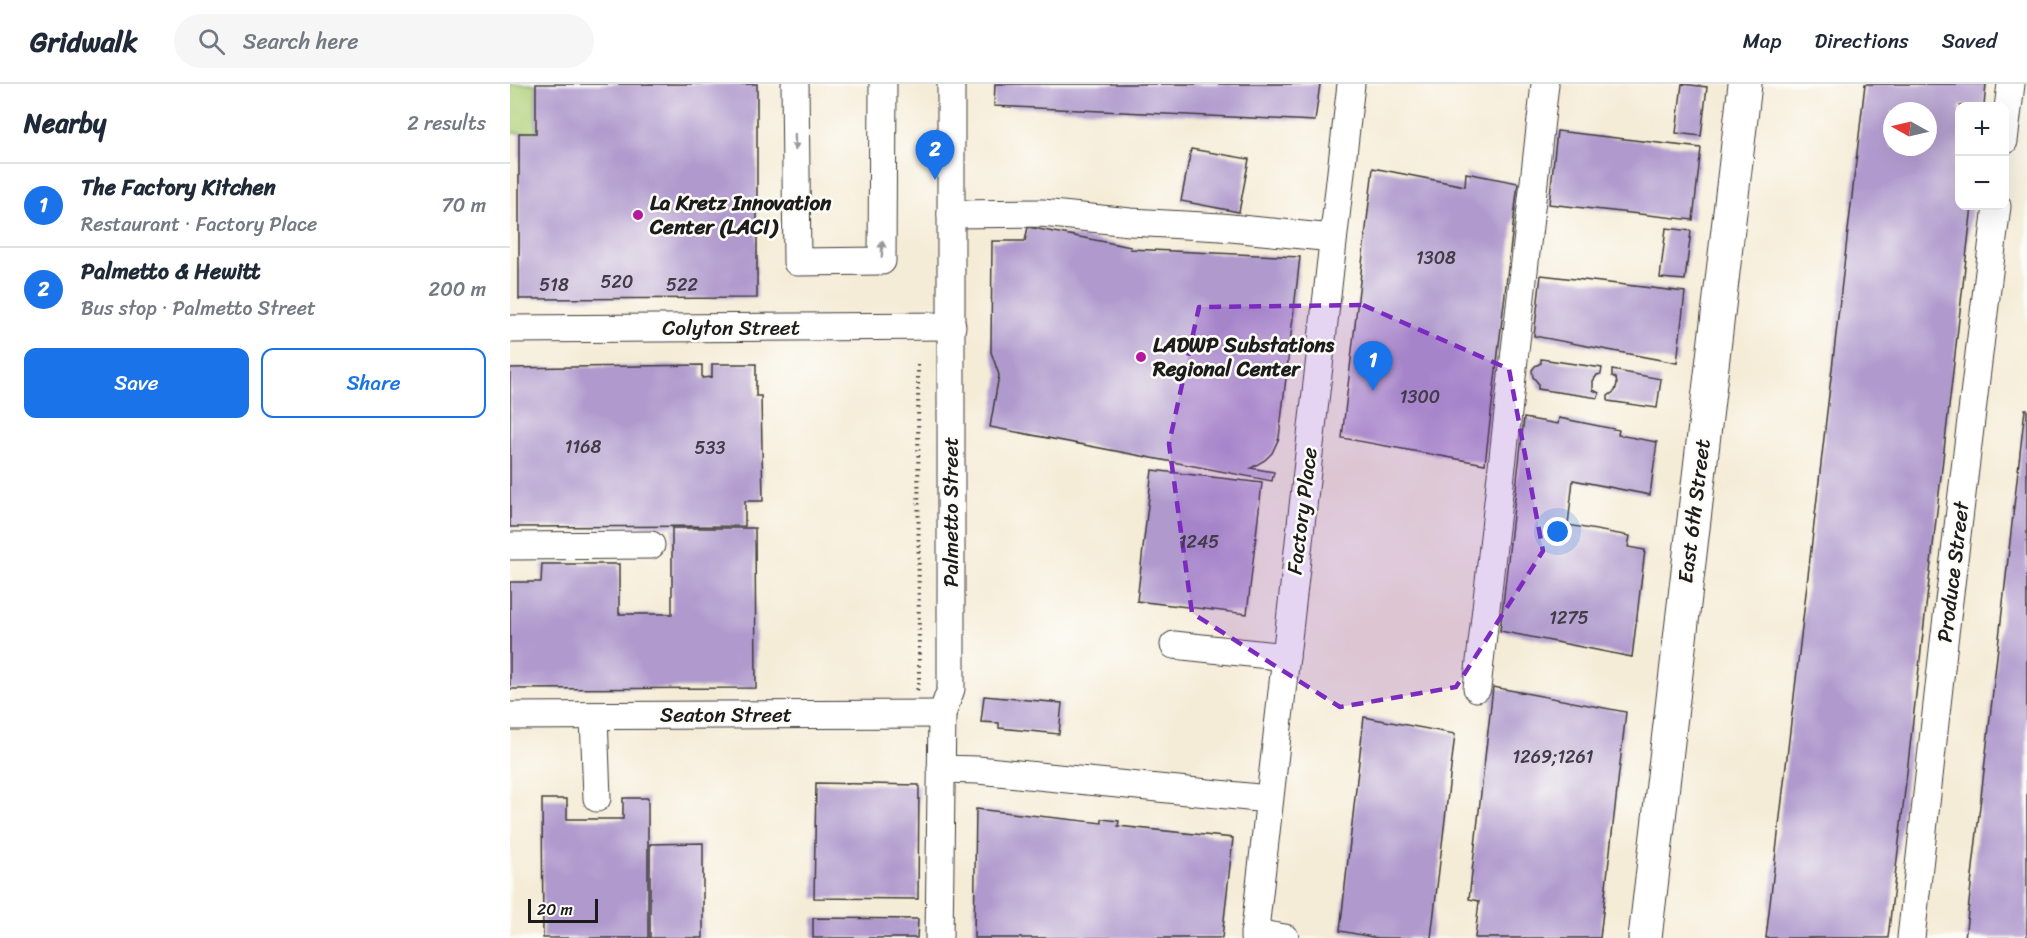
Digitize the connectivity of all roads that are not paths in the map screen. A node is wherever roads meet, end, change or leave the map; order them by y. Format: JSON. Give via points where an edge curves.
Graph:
{"nodes":[{"id":1,"x":795,"y":84,"type":"edge"},
{"id":2,"x":883,"y":84,"type":"edge"},
{"id":3,"x":951,"y":84,"type":"edge"},
{"id":4,"x":1351,"y":84,"type":"edge"},
{"id":5,"x":1545,"y":84,"type":"edge"},
{"id":6,"x":1745,"y":84,"type":"edge"},
{"id":7,"x":2011,"y":84,"type":"edge"},
{"id":8,"x":2009,"y":102,"type":"edge"},
{"id":9,"x":1997,"y":210,"type":"edge"},
{"id":10,"x":951,"y":214,"type":"junction"},
{"id":11,"x":1333,"y":238,"type":"junction"},
{"id":12,"x":952,"y":326,"type":"junction"},
{"id":13,"x":510,"y":329,"type":"edge"},
{"id":14,"x":651,"y":545,"type":"dead end"},
{"id":15,"x":510,"y":546,"type":"edge"},
{"id":16,"x":1174,"y":645,"type":"dead end"},
{"id":17,"x":1286,"y":657,"type":"junction"},
{"id":18,"x":1477,"y":688,"type":"dead end"},
{"id":19,"x":942,"y":714,"type":"junction"},
{"id":20,"x":510,"y":716,"type":"edge"},
{"id":21,"x":594,"y":716,"type":"junction"},
{"id":22,"x":941,"y":769,"type":"junction"},
{"id":23,"x":597,"y":798,"type":"dead end"},
{"id":24,"x":1268,"y":799,"type":"junction"},
{"id":25,"x":1254,"y":935,"type":"edge"},
{"id":26,"x":939,"y":938,"type":"edge"},
{"id":27,"x":1285,"y":938,"type":"edge"},
{"id":28,"x":1645,"y":938,"type":"edge"},
{"id":29,"x":1911,"y":938,"type":"edge"}],
"edges":[{"from":1,"to":2,"type":"street","one_way":true,"via":[[797,262],[882,261]]},
{"from":3,"to":10,"type":"street","name":"Palmetto Street"},
{"from":4,"to":11,"type":"street","name":"Factory Place"},
{"from":5,"to":18,"type":"street"},
{"from":6,"to":28,"type":"main road","name":"East 6th Street"},
{"from":7,"to":8,"type":"street"},
{"from":9,"to":29,"type":"street","name":"Produce Street"},
{"from":10,"to":11,"type":"street","via":[[1042,213]]},
{"from":10,"to":12,"type":"street","name":"Palmetto Street"},
{"from":11,"to":17,"type":"street","name":"Factory Place"},
{"from":12,"to":13,"type":"street","name":"Colyton Street"},
{"from":12,"to":19,"type":"street","name":"Palmetto Street","via":[[951,689]]},
{"from":14,"to":15,"type":"street"},
{"from":16,"to":17,"type":"street"},
{"from":17,"to":24,"type":"street","name":"Factory Place"},
{"from":19,"to":21,"type":"street","name":"Seaton Street"},
{"from":19,"to":22,"type":"street","name":"Palmetto Street"},
{"from":20,"to":21,"type":"street","name":"Seaton Street"},
{"from":21,"to":23,"type":"street"},
{"from":22,"to":24,"type":"street"},
{"from":22,"to":26,"type":"street","name":"Palmetto Street"},
{"from":24,"to":25,"type":"street","name":"Factory Place"},
{"from":25,"to":27,"type":"street"}]}
